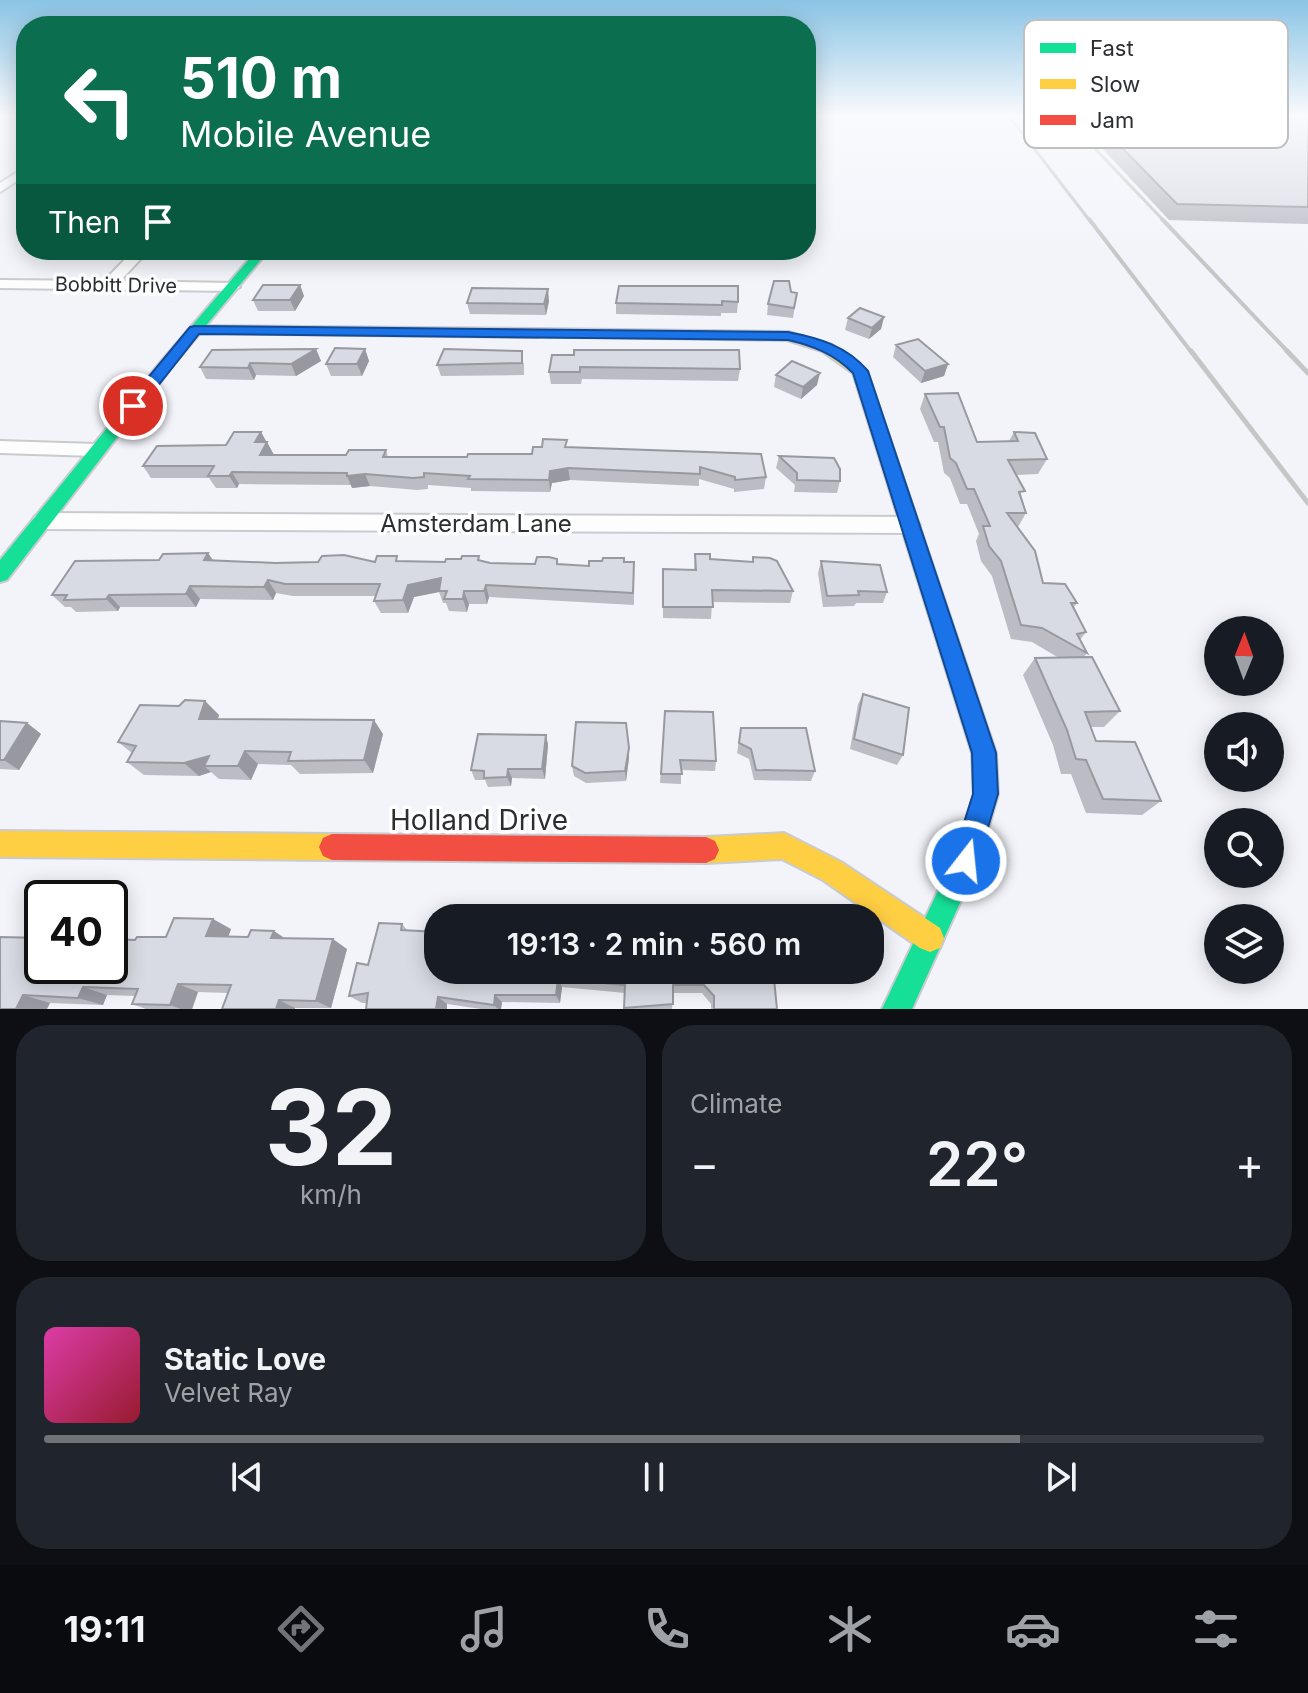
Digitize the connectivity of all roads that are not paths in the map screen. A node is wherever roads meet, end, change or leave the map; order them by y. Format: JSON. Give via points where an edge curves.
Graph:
{"nodes":[{"id":1,"x":132,"y":260,"type":"edge"},
{"id":2,"x":255,"y":260,"type":"edge"},
{"id":3,"x":0,"y":284,"type":"edge"},
{"id":4,"x":108,"y":285,"type":"junction"},
{"id":5,"x":233,"y":287,"type":"junction"},
{"id":6,"x":195,"y":330,"type":"junction"},
{"id":7,"x":0,"y":447,"type":"edge"},
{"id":8,"x":96,"y":450,"type":"junction"},
{"id":9,"x":42,"y":521,"type":"junction"},
{"id":10,"x":910,"y":525,"type":"junction"},
{"id":11,"x":0,"y":574,"type":"edge"},
{"id":12,"x":0,"y":844,"type":"edge"},
{"id":13,"x":930,"y":938,"type":"junction"},
{"id":14,"x":897,"y":1009,"type":"edge"}],
"edges":[{"from":1,"to":4,"type":"street"},
{"from":2,"to":5,"type":"street"},
{"from":3,"to":4,"type":"street","name":"Bobbitt Drive"},
{"from":4,"to":5,"type":"street","name":"Bobbitt Drive"},
{"from":5,"to":6,"type":"street"},
{"from":6,"to":8,"type":"street"},
{"from":6,"to":10,"type":"street","via":[[788,336],[820,343],[860,371]]},
{"from":7,"to":8,"type":"street"},
{"from":8,"to":9,"type":"street"},
{"from":9,"to":10,"type":"street","name":"Amsterdam Lane"},
{"from":9,"to":11,"type":"street"},
{"from":10,"to":13,"type":"street","via":[[984,753],[986,794],[966,861]]},
{"from":12,"to":13,"type":"street","name":"Holland Drive","via":[[685,850],[784,846],[832,871]]},
{"from":13,"to":14,"type":"street"}]}
